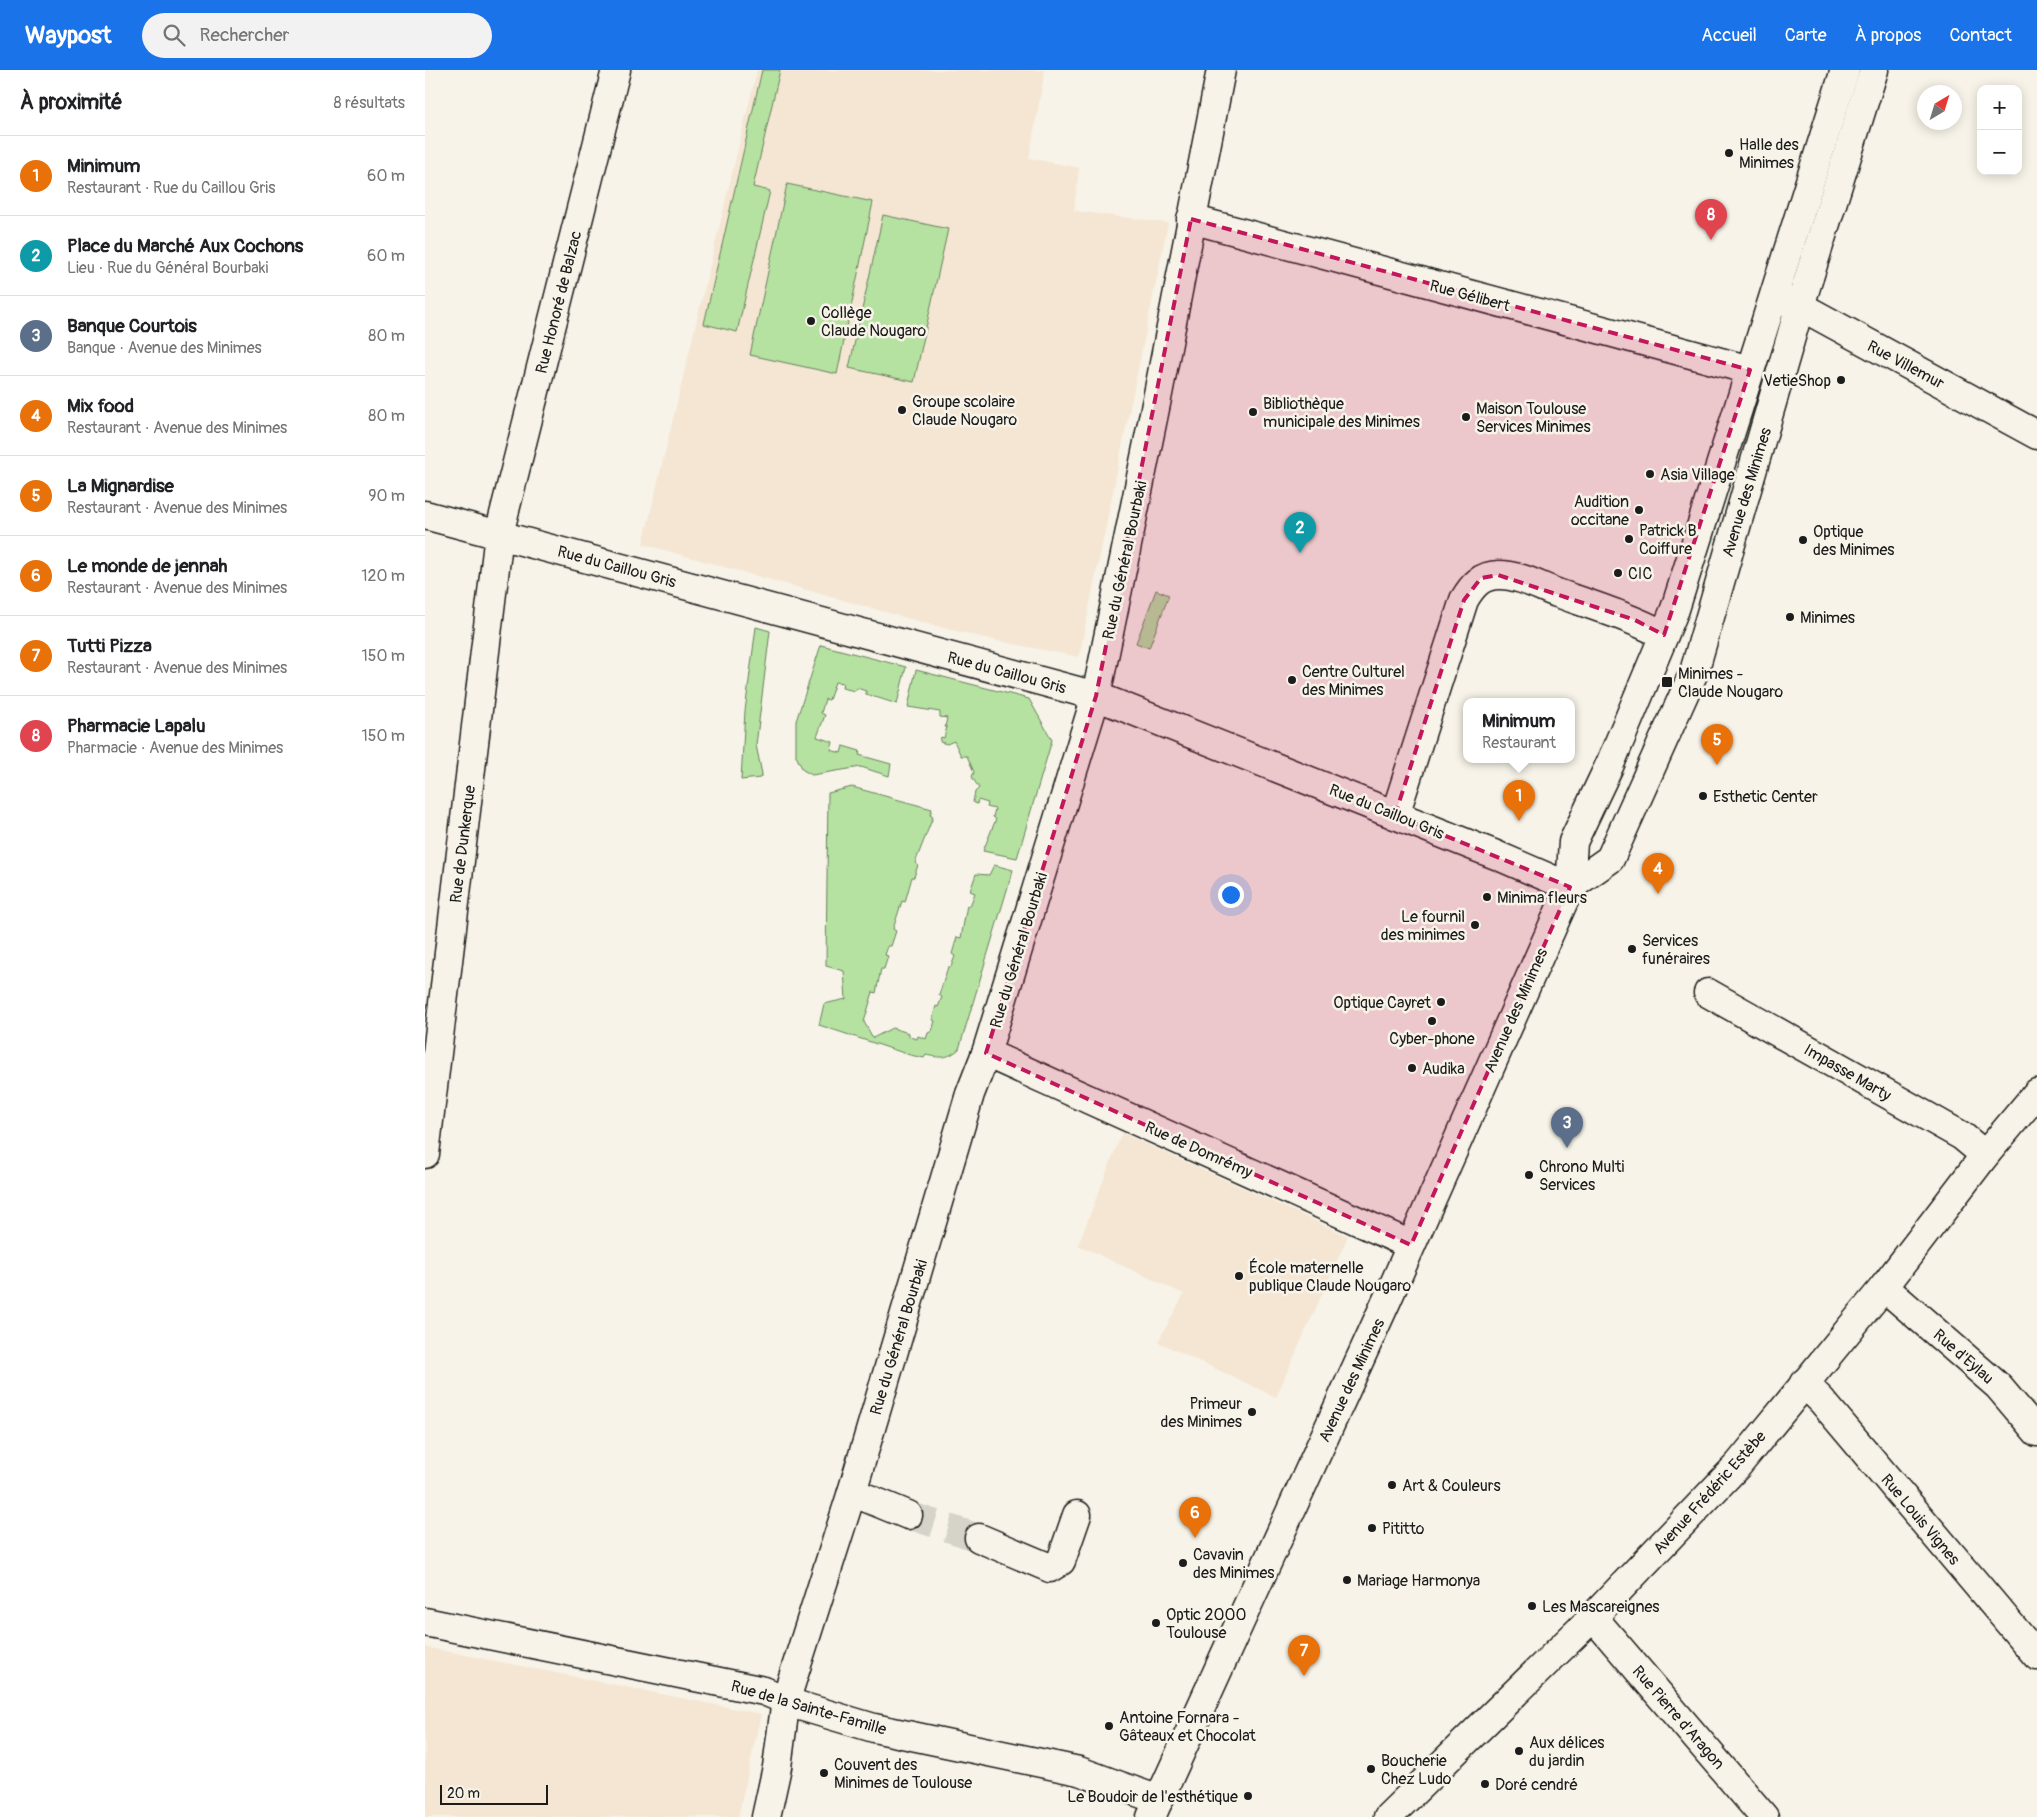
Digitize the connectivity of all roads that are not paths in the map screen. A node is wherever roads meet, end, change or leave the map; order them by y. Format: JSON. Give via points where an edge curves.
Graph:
{"nodes":[{"id":1,"x":616,"y":70,"type":"edge"},
{"id":2,"x":1221,"y":70,"type":"edge"},
{"id":3,"x":1845,"y":70,"type":"edge"},
{"id":4,"x":1873,"y":70,"type":"edge"},
{"id":5,"x":1191,"y":219,"type":"junction"},
{"id":6,"x":1773,"y":296,"type":"junction"},
{"id":7,"x":1800,"y":306,"type":"junction"},
{"id":8,"x":1749,"y":370,"type":"junction"},
{"id":9,"x":2037,"y":435,"type":"edge"},
{"id":10,"x":425,"y":515,"type":"edge"},
{"id":11,"x":499,"y":534,"type":"junction"},
{"id":12,"x":1664,"y":635,"type":"junction"},
{"id":13,"x":1096,"y":696,"type":"junction"},
{"id":14,"x":1395,"y":815,"type":"junction"},
{"id":15,"x":1570,"y":887,"type":"junction"},
{"id":16,"x":1709,"y":993,"type":"dead end"},
{"id":17,"x":986,"y":1053,"type":"junction"},
{"id":18,"x":2031,"y":1111,"type":"edge"},
{"id":19,"x":425,"y":1154,"type":"edge"},
{"id":20,"x":1985,"y":1155,"type":"junction"},
{"id":21,"x":1411,"y":1245,"type":"junction"},
{"id":22,"x":1884,"y":1287,"type":"junction"},
{"id":23,"x":1803,"y":1383,"type":"junction"},
{"id":24,"x":2037,"y":1432,"type":"edge"},
{"id":25,"x":852,"y":1492,"type":"junction"},
{"id":26,"x":908,"y":1514,"type":"tunnel mouth"},
{"id":27,"x":1077,"y":1515,"type":"dead end"},
{"id":28,"x":979,"y":1538,"type":"tunnel mouth"},
{"id":29,"x":1593,"y":1617,"type":"junction"},
{"id":30,"x":425,"y":1622,"type":"edge"},
{"id":31,"x":2037,"y":1656,"type":"edge"},
{"id":32,"x":786,"y":1700,"type":"junction"},
{"id":33,"x":1155,"y":1808,"type":"edge"},
{"id":34,"x":766,"y":1817,"type":"edge"},
{"id":35,"x":1388,"y":1817,"type":"edge"},
{"id":36,"x":1764,"y":1817,"type":"edge"}],
"edges":[{"from":1,"to":11,"type":"street","name":"Rue Honoré de Balzac"},
{"from":2,"to":5,"type":"street","name":"Rue du Général Bourbaki"},
{"from":3,"to":6,"type":"street","name":"Avenue des Minimes"},
{"from":4,"to":7,"type":"street","name":"Avenue des Minimes"},
{"from":5,"to":8,"type":"street","name":"Rue Gélibert"},
{"from":5,"to":13,"type":"street","name":"Rue du Général Bourbaki"},
{"from":6,"to":7,"type":"street","name":"Rue Villemur"},
{"from":6,"to":8,"type":"street","name":"Avenue des Minimes"},
{"from":7,"to":9,"type":"street","name":"Rue Villemur"},
{"from":7,"to":15,"type":"street","name":"Avenue des Minimes","via":[[1694,672],[1610,859]]},
{"from":8,"to":12,"type":"street","name":"Avenue des Minimes","via":[[1675,609]]},
{"from":10,"to":11,"type":"street","name":"Rue du Caillou Gris"},
{"from":11,"to":13,"type":"street","name":"Rue du Caillou Gris"},
{"from":11,"to":19,"type":"street","name":"Rue de Dunkerque"},
{"from":12,"to":14,"type":"street","via":[[1635,620],[1520,579],[1498,575],[1481,578],[1464,600]]},
{"from":12,"to":15,"type":"street","name":"Avenue des Minimes","via":[[1573,842]]},
{"from":13,"to":14,"type":"street","name":"Rue du Caillou Gris"},
{"from":13,"to":17,"type":"street","name":"Rue du Général Bourbaki"},
{"from":14,"to":15,"type":"street","name":"Rue du Caillou Gris"},
{"from":15,"to":21,"type":"street","name":"Avenue des Minimes"},
{"from":16,"to":20,"type":"street","name":"Impasse Marty","via":[[1961,1136]]},
{"from":17,"to":21,"type":"street","name":"Rue de Domrémy"},
{"from":17,"to":25,"type":"street","name":"Rue du Général Bourbaki","via":[[970,1094]]},
{"from":18,"to":20,"type":"street","name":"Avenue Frédéric Estèbe"},
{"from":20,"to":22,"type":"street","name":"Avenue Frédéric Estèbe"},
{"from":21,"to":33,"type":"street","name":"Avenue des Minimes"},
{"from":22,"to":23,"type":"street","name":"Avenue Frédéric Estèbe"},
{"from":22,"to":24,"type":"street","name":"Rue d'Eylau","via":[[1998,1386]]},
{"from":23,"to":29,"type":"street","name":"Avenue Frédéric Estèbe","via":[[1738,1465]]},
{"from":23,"to":31,"type":"street","name":"Rue Louis Vignes","via":[[1822,1401]]},
{"from":25,"to":26,"type":"street"},
{"from":25,"to":32,"type":"street","name":"Rue du Général Bourbaki"},
{"from":27,"to":28,"type":"street","via":[[1061,1561],[1050,1568]]},
{"from":29,"to":35,"type":"street","name":"Avenue Frédéric Estèbe"},
{"from":29,"to":36,"type":"street","name":"Rue Pierre d'Aragon"},
{"from":30,"to":32,"type":"street","name":"Rue de la Sainte-Famille","via":[[764,1690]]},
{"from":32,"to":33,"type":"street","name":"Rue de la Sainte-Famille","via":[[874,1728],[1079,1771]]},
{"from":32,"to":34,"type":"street","name":"Rue du Général Bourbaki"}]}
